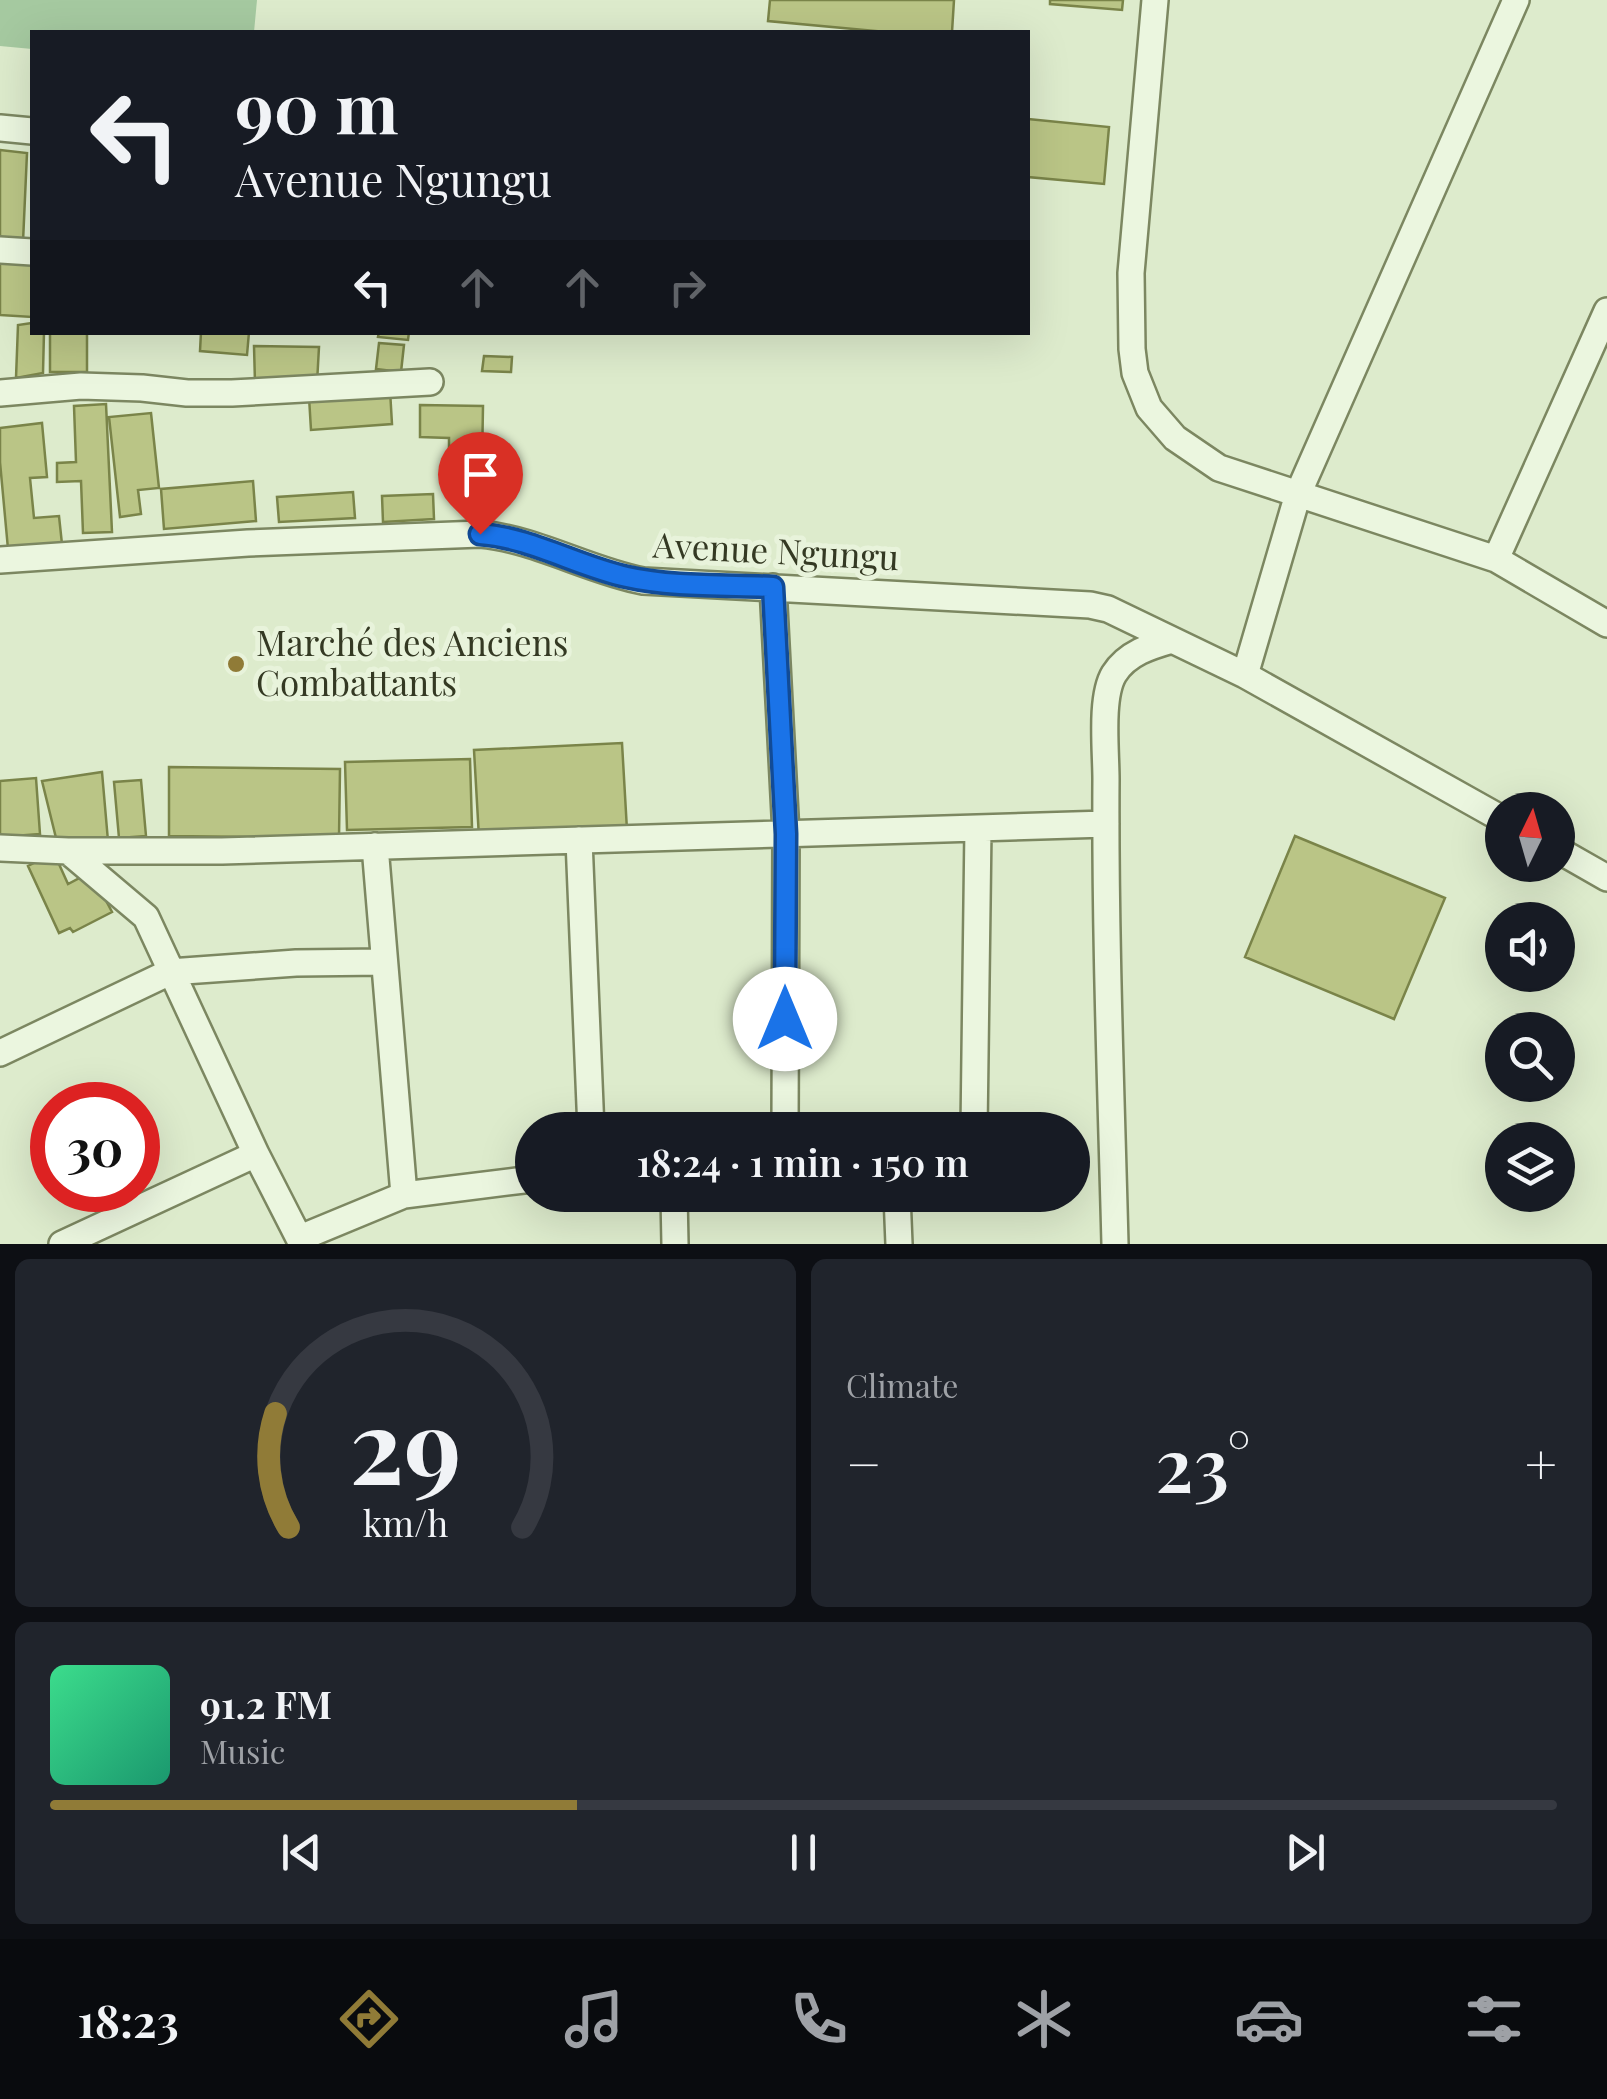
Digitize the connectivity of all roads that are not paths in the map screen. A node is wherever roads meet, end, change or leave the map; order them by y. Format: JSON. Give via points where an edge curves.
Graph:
{"nodes":[{"id":1,"x":1155,"y":0,"type":"edge"},
{"id":2,"x":1516,"y":0,"type":"edge"},
{"id":3,"x":0,"y":128,"type":"edge"},
{"id":4,"x":30,"y":131,"type":"edge"},
{"id":5,"x":0,"y":250,"type":"edge"},
{"id":6,"x":30,"y":252,"type":"edge"},
{"id":7,"x":1607,"y":311,"type":"edge"},
{"id":8,"x":430,"y":382,"type":"dead end"},
{"id":9,"x":0,"y":393,"type":"edge"},
{"id":10,"x":1298,"y":494,"type":"junction"},
{"id":11,"x":0,"y":560,"type":"edge"},
{"id":12,"x":1496,"y":560,"type":"junction"},
{"id":13,"x":773,"y":587,"type":"junction"},
{"id":14,"x":1607,"y":624,"type":"edge"},
{"id":15,"x":1172,"y":640,"type":"junction"},
{"id":16,"x":1245,"y":675,"type":"junction"},
{"id":17,"x":1485,"y":809,"type":"edge"},
{"id":18,"x":1106,"y":824,"type":"junction"},
{"id":19,"x":978,"y":828,"type":"junction"},
{"id":20,"x":786,"y":834,"type":"junction"},
{"id":21,"x":579,"y":840,"type":"junction"},
{"id":22,"x":375,"y":846,"type":"junction"},
{"id":23,"x":0,"y":848,"type":"edge"},
{"id":24,"x":68,"y":851,"type":"junction"},
{"id":25,"x":1575,"y":860,"type":"edge"},
{"id":26,"x":1607,"y":878,"type":"edge"},
{"id":27,"x":384,"y":962,"type":"junction"},
{"id":28,"x":170,"y":972,"type":"junction"},
{"id":29,"x":0,"y":1053,"type":"edge"},
{"id":30,"x":590,"y":1112,"type":"edge"},
{"id":31,"x":785,"y":1112,"type":"edge"},
{"id":32,"x":974,"y":1112,"type":"edge"},
{"id":33,"x":256,"y":1154,"type":"junction"},
{"id":34,"x":515,"y":1181,"type":"edge"},
{"id":35,"x":404,"y":1195,"type":"junction"},
{"id":36,"x":674,"y":1212,"type":"edge"},
{"id":37,"x":897,"y":1212,"type":"edge"},
{"id":38,"x":301,"y":1241,"type":"edge"},
{"id":39,"x":62,"y":1244,"type":"edge"},
{"id":40,"x":675,"y":1244,"type":"edge"},
{"id":41,"x":898,"y":1244,"type":"edge"},
{"id":42,"x":1115,"y":1244,"type":"edge"}],
"edges":[{"from":1,"to":10,"type":"street","via":[[1132,273],[1135,373],[1149,408],[1175,438],[1219,468]]},
{"from":2,"to":10,"type":"street"},
{"from":3,"to":4,"type":"street"},
{"from":5,"to":6,"type":"street"},
{"from":7,"to":12,"type":"street"},
{"from":8,"to":9,"type":"street","via":[[232,393],[81,386]]},
{"from":10,"to":12,"type":"street"},
{"from":10,"to":16,"type":"street"},
{"from":11,"to":13,"type":"street","name":"Avenue Ngungu","via":[[480,534],[643,580]]},
{"from":12,"to":14,"type":"street"},
{"from":13,"to":15,"type":"street","name":"Avenue Ngungu","via":[[1090,605]]},
{"from":13,"to":20,"type":"street"},
{"from":15,"to":16,"type":"street","name":"Avenue Ngungu"},
{"from":15,"to":18,"type":"street","via":[[1146,647],[1114,674],[1106,699]]},
{"from":16,"to":17,"type":"street","name":"Avenue Ngungu"},
{"from":18,"to":19,"type":"street"},
{"from":18,"to":42,"type":"street"},
{"from":19,"to":20,"type":"street"},
{"from":19,"to":32,"type":"street"},
{"from":20,"to":21,"type":"street"},
{"from":20,"to":31,"type":"street"},
{"from":21,"to":22,"type":"street"},
{"from":21,"to":30,"type":"street"},
{"from":22,"to":24,"type":"street"},
{"from":22,"to":27,"type":"street"},
{"from":23,"to":24,"type":"street"},
{"from":24,"to":28,"type":"street","via":[[146,917]]},
{"from":25,"to":26,"type":"street"},
{"from":27,"to":28,"type":"street"},
{"from":27,"to":35,"type":"street"},
{"from":28,"to":29,"type":"street"},
{"from":28,"to":33,"type":"street"},
{"from":33,"to":38,"type":"street"},
{"from":33,"to":39,"type":"street"},
{"from":34,"to":35,"type":"street"},
{"from":35,"to":38,"type":"street"},
{"from":36,"to":40,"type":"street"},
{"from":37,"to":41,"type":"street"}]}
